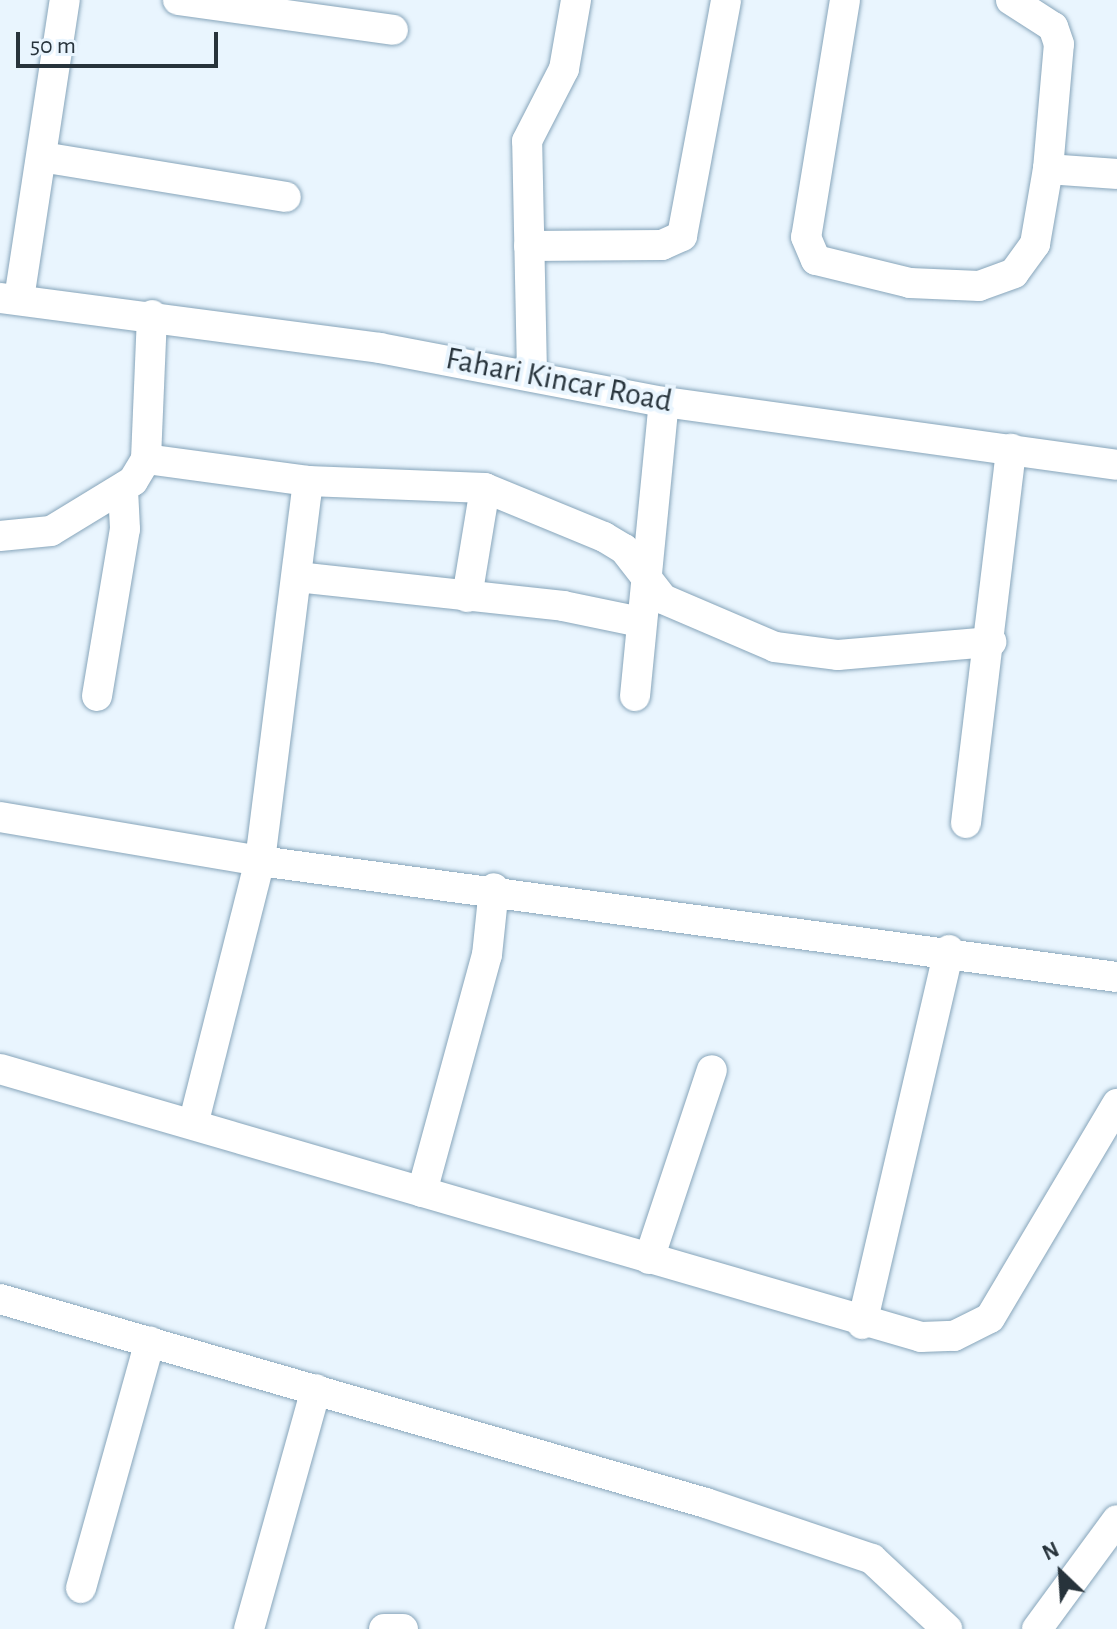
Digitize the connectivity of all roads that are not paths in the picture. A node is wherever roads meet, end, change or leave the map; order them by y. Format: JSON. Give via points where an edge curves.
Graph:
{"nodes":[{"id":1,"x":65,"y":0,"type":"edge"},
{"id":2,"x":178,"y":0,"type":"edge"},
{"id":3,"x":576,"y":0,"type":"edge"},
{"id":4,"x":726,"y":0,"type":"edge"},
{"id":5,"x":845,"y":0,"type":"edge"},
{"id":6,"x":1011,"y":0,"type":"edge"},
{"id":7,"x":393,"y":30,"type":"dead end"},
{"id":8,"x":42,"y":157,"type":"junction"},
{"id":9,"x":1048,"y":169,"type":"junction"},
{"id":10,"x":1117,"y":174,"type":"edge"},
{"id":11,"x":286,"y":197,"type":"dead end"},
{"id":12,"x":529,"y":246,"type":"junction"},
{"id":13,"x":10,"y":298,"type":"edge"},
{"id":14,"x":152,"y":315,"type":"junction"},
{"id":15,"x":532,"y":373,"type":"junction"},
{"id":16,"x":664,"y":402,"type":"junction"},
{"id":17,"x":1011,"y":449,"type":"junction"},
{"id":18,"x":146,"y":459,"type":"junction"},
{"id":19,"x":1117,"y":465,"type":"edge"},
{"id":20,"x":308,"y":481,"type":"junction"},
{"id":21,"x":485,"y":488,"type":"junction"},
{"id":22,"x":123,"y":489,"type":"junction"},
{"id":23,"x":0,"y":536,"type":"edge"},
{"id":24,"x":643,"y":575,"type":"junction"},
{"id":25,"x":297,"y":577,"type":"junction"},
{"id":26,"x":467,"y":597,"type":"junction"},
{"id":27,"x":640,"y":622,"type":"junction"},
{"id":28,"x":991,"y":642,"type":"junction"},
{"id":29,"x":97,"y":696,"type":"dead end"},
{"id":30,"x":635,"y":696,"type":"dead end"},
{"id":31,"x":0,"y":817,"type":"edge"},
{"id":32,"x":966,"y":823,"type":"dead end"},
{"id":33,"x":260,"y":861,"type":"junction"},
{"id":34,"x":494,"y":888,"type":"junction"},
{"id":35,"x":949,"y":950,"type":"junction"},
{"id":36,"x":1117,"y":977,"type":"edge"},
{"id":37,"x":0,"y":1069,"type":"edge"},
{"id":38,"x":712,"y":1070,"type":"dead end"},
{"id":39,"x":1117,"y":1104,"type":"edge"},
{"id":40,"x":194,"y":1121,"type":"junction"},
{"id":41,"x":422,"y":1192,"type":"junction"},
{"id":42,"x":649,"y":1259,"type":"junction"},
{"id":43,"x":0,"y":1299,"type":"edge"},
{"id":44,"x":862,"y":1324,"type":"junction"},
{"id":45,"x":150,"y":1341,"type":"junction"},
{"id":46,"x":316,"y":1389,"type":"junction"},
{"id":47,"x":1117,"y":1520,"type":"edge"},
{"id":48,"x":81,"y":1588,"type":"dead end"},
{"id":49,"x":936,"y":1624,"type":"edge"},
{"id":50,"x":249,"y":1629,"type":"edge"},
{"id":51,"x":384,"y":1629,"type":"edge"},
{"id":52,"x":403,"y":1629,"type":"edge"},
{"id":53,"x":1037,"y":1629,"type":"edge"}],
"edges":[{"from":1,"to":8,"type":"street"},
{"from":2,"to":7,"type":"street"},
{"from":3,"to":12,"type":"street","via":[[564,69],[527,141]]},
{"from":4,"to":12,"type":"street","via":[[682,236],[662,245]]},
{"from":5,"to":9,"type":"street","via":[[806,237],[816,260],[910,283],[979,286],[1014,273],[1035,244]]},
{"from":6,"to":9,"type":"street","via":[[1053,27],[1059,44]]},
{"from":8,"to":11,"type":"street"},
{"from":8,"to":13,"type":"street"},
{"from":9,"to":10,"type":"street"},
{"from":12,"to":15,"type":"street"},
{"from":13,"to":14,"type":"street","name":"Fahari Kincar Road"},
{"from":14,"to":15,"type":"street","name":"Fahari Kincar Road"},
{"from":14,"to":18,"type":"street"},
{"from":15,"to":16,"type":"street","name":"Fahari Kincar Road"},
{"from":16,"to":17,"type":"street","name":"Fahari Kincar Road"},
{"from":16,"to":24,"type":"street"},
{"from":17,"to":19,"type":"street","name":"Fahari Kincar Road"},
{"from":17,"to":28,"type":"street"},
{"from":18,"to":20,"type":"street"},
{"from":18,"to":22,"type":"street"},
{"from":20,"to":21,"type":"street"},
{"from":20,"to":25,"type":"street"},
{"from":21,"to":24,"type":"street","via":[[604,537]]},
{"from":21,"to":26,"type":"street"},
{"from":22,"to":23,"type":"street","via":[[51,531]]},
{"from":22,"to":29,"type":"street","via":[[125,529]]},
{"from":24,"to":27,"type":"street"},
{"from":24,"to":28,"type":"street","via":[[663,599],[775,647],[838,655]]},
{"from":25,"to":26,"type":"street"},
{"from":25,"to":33,"type":"street"},
{"from":26,"to":27,"type":"street"},
{"from":27,"to":30,"type":"street"},
{"from":28,"to":32,"type":"street"},
{"from":31,"to":33,"type":"street"},
{"from":33,"to":34,"type":"street"},
{"from":33,"to":40,"type":"street"},
{"from":34,"to":35,"type":"street"},
{"from":34,"to":41,"type":"street","via":[[487,955]]},
{"from":35,"to":36,"type":"street"},
{"from":35,"to":44,"type":"street"},
{"from":37,"to":40,"type":"street"},
{"from":38,"to":42,"type":"street"},
{"from":39,"to":44,"type":"street","via":[[990,1318],[943,1336]]},
{"from":40,"to":41,"type":"street"},
{"from":41,"to":42,"type":"street"},
{"from":42,"to":44,"type":"street"},
{"from":43,"to":45,"type":"street"},
{"from":45,"to":46,"type":"street"},
{"from":45,"to":48,"type":"street"},
{"from":46,"to":49,"type":"street","via":[[872,1559],[903,1581]]},
{"from":46,"to":50,"type":"street"},
{"from":47,"to":53,"type":"street"},
{"from":51,"to":52,"type":"street"}]}
